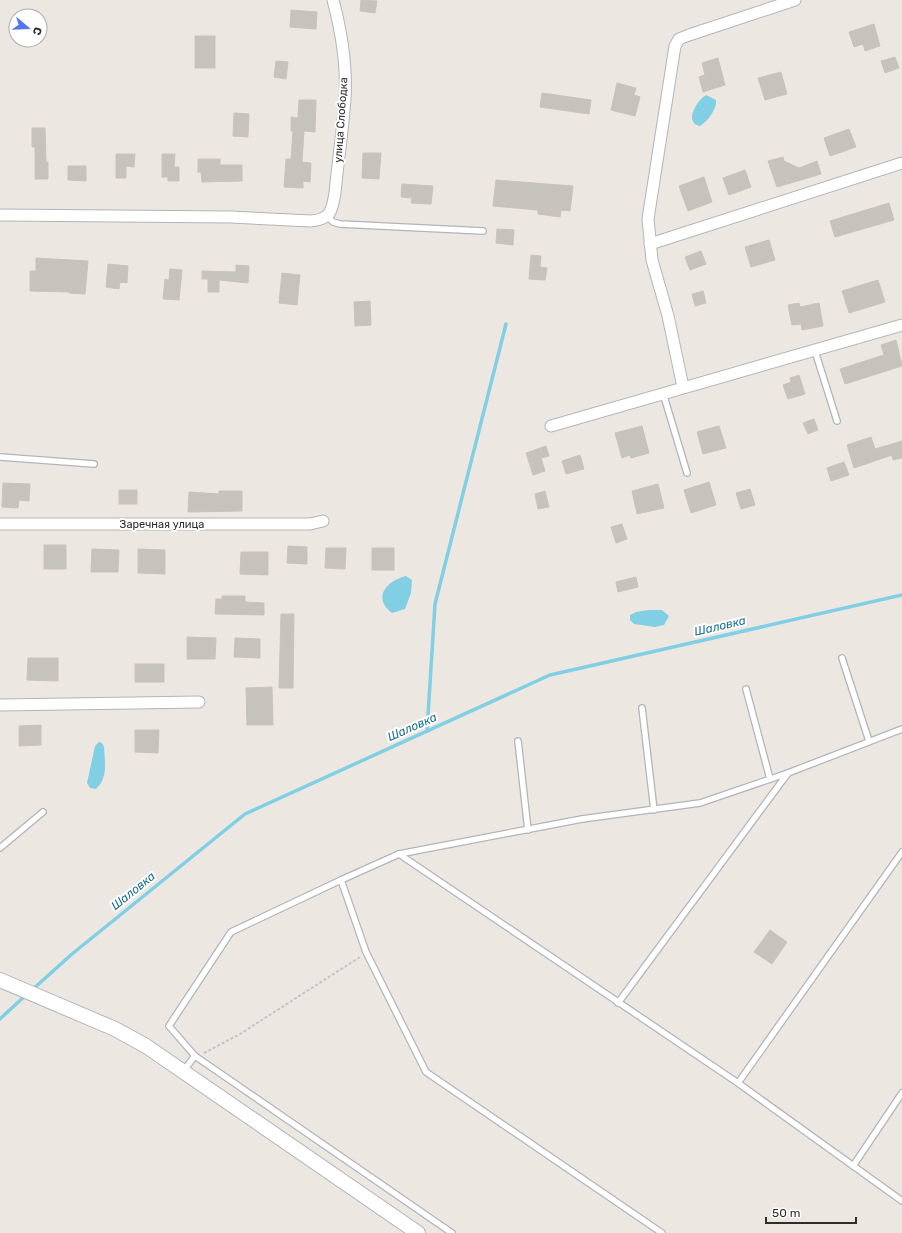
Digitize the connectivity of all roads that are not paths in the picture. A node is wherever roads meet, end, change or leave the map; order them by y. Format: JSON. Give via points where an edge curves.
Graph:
{"nodes":[{"id":1,"x":333,"y":0,"type":"edge"},
{"id":2,"x":795,"y":0,"type":"edge"},
{"id":3,"x":902,"y":163,"type":"edge"},
{"id":4,"x":0,"y":216,"type":"edge"},
{"id":5,"x":327,"y":216,"type":"junction"},
{"id":6,"x":483,"y":232,"type":"dead end"},
{"id":7,"x":650,"y":244,"type":"junction"},
{"id":8,"x":902,"y":325,"type":"edge"},
{"id":9,"x":815,"y":351,"type":"junction"},
{"id":10,"x":683,"y":387,"type":"junction"},
{"id":11,"x":663,"y":393,"type":"junction"},
{"id":12,"x":837,"y":421,"type":"dead end"},
{"id":13,"x":550,"y":426,"type":"dead end"},
{"id":14,"x":0,"y":457,"type":"edge"},
{"id":15,"x":94,"y":464,"type":"dead end"},
{"id":16,"x":687,"y":473,"type":"dead end"},
{"id":17,"x":323,"y":521,"type":"dead end"},
{"id":18,"x":0,"y":524,"type":"edge"},
{"id":19,"x":842,"y":658,"type":"dead end"},
{"id":20,"x":746,"y":689,"type":"dead end"},
{"id":21,"x":199,"y":702,"type":"dead end"},
{"id":22,"x":0,"y":705,"type":"edge"},
{"id":23,"x":642,"y":708,"type":"dead end"},
{"id":24,"x":902,"y":729,"type":"edge"},
{"id":25,"x":518,"y":741,"type":"dead end"},
{"id":26,"x":870,"y":741,"type":"junction"},
{"id":27,"x":788,"y":773,"type":"junction"},
{"id":28,"x":770,"y":779,"type":"junction"},
{"id":29,"x":654,"y":810,"type":"junction"},
{"id":30,"x":43,"y":812,"type":"dead end"},
{"id":31,"x":528,"y":830,"type":"junction"},
{"id":32,"x":0,"y":848,"type":"edge"},
{"id":33,"x":902,"y":852,"type":"edge"},
{"id":34,"x":399,"y":854,"type":"junction"},
{"id":35,"x":341,"y":880,"type":"junction"},
{"id":36,"x":0,"y":980,"type":"edge"},
{"id":37,"x":618,"y":1003,"type":"junction"},
{"id":38,"x":195,"y":1056,"type":"junction"},
{"id":39,"x":184,"y":1070,"type":"junction"},
{"id":40,"x":738,"y":1083,"type":"junction"},
{"id":41,"x":902,"y":1092,"type":"edge"},
{"id":42,"x":853,"y":1166,"type":"junction"},
{"id":43,"x":902,"y":1201,"type":"edge"},
{"id":44,"x":418,"y":1233,"type":"edge"},
{"id":45,"x":452,"y":1233,"type":"edge"},
{"id":46,"x":662,"y":1233,"type":"edge"}],
"edges":[{"from":1,"to":5,"type":"street","name":"улица Слободка","via":[[338,18],[345,97],[335,193],[333,206]]},
{"from":2,"to":7,"type":"street","via":[[679,39],[675,46],[648,219]]},
{"from":3,"to":7,"type":"street"},
{"from":4,"to":5,"type":"street","via":[[231,217],[310,221]]},
{"from":5,"to":6,"type":"lane","via":[[340,224]]},
{"from":7,"to":10,"type":"street"},
{"from":8,"to":9,"type":"street"},
{"from":9,"to":10,"type":"street"},
{"from":9,"to":12,"type":"lane"},
{"from":10,"to":11,"type":"street"},
{"from":11,"to":13,"type":"street"},
{"from":11,"to":16,"type":"lane"},
{"from":14,"to":15,"type":"lane"},
{"from":17,"to":18,"type":"street","name":"Заречная улица","via":[[310,524]]},
{"from":19,"to":26,"type":"lane"},
{"from":20,"to":28,"type":"lane"},
{"from":21,"to":22,"type":"street"},
{"from":23,"to":29,"type":"lane"},
{"from":24,"to":26,"type":"lane"},
{"from":25,"to":31,"type":"lane"},
{"from":26,"to":27,"type":"lane"},
{"from":27,"to":28,"type":"lane"},
{"from":27,"to":37,"type":"lane"},
{"from":28,"to":29,"type":"lane","via":[[700,803]]},
{"from":29,"to":31,"type":"lane","via":[[582,819]]},
{"from":30,"to":32,"type":"lane"},
{"from":31,"to":34,"type":"lane"},
{"from":33,"to":40,"type":"lane"},
{"from":34,"to":35,"type":"lane"},
{"from":34,"to":37,"type":"lane"},
{"from":35,"to":38,"type":"lane","via":[[231,932],[169,1026]]},
{"from":35,"to":46,"type":"lane","via":[[366,952],[426,1072]]},
{"from":36,"to":39,"type":"street","via":[[115,1030]]},
{"from":37,"to":40,"type":"lane"},
{"from":38,"to":39,"type":"lane"},
{"from":38,"to":45,"type":"lane"},
{"from":39,"to":44,"type":"street"},
{"from":40,"to":42,"type":"lane"},
{"from":41,"to":42,"type":"lane"},
{"from":42,"to":43,"type":"lane"}]}
